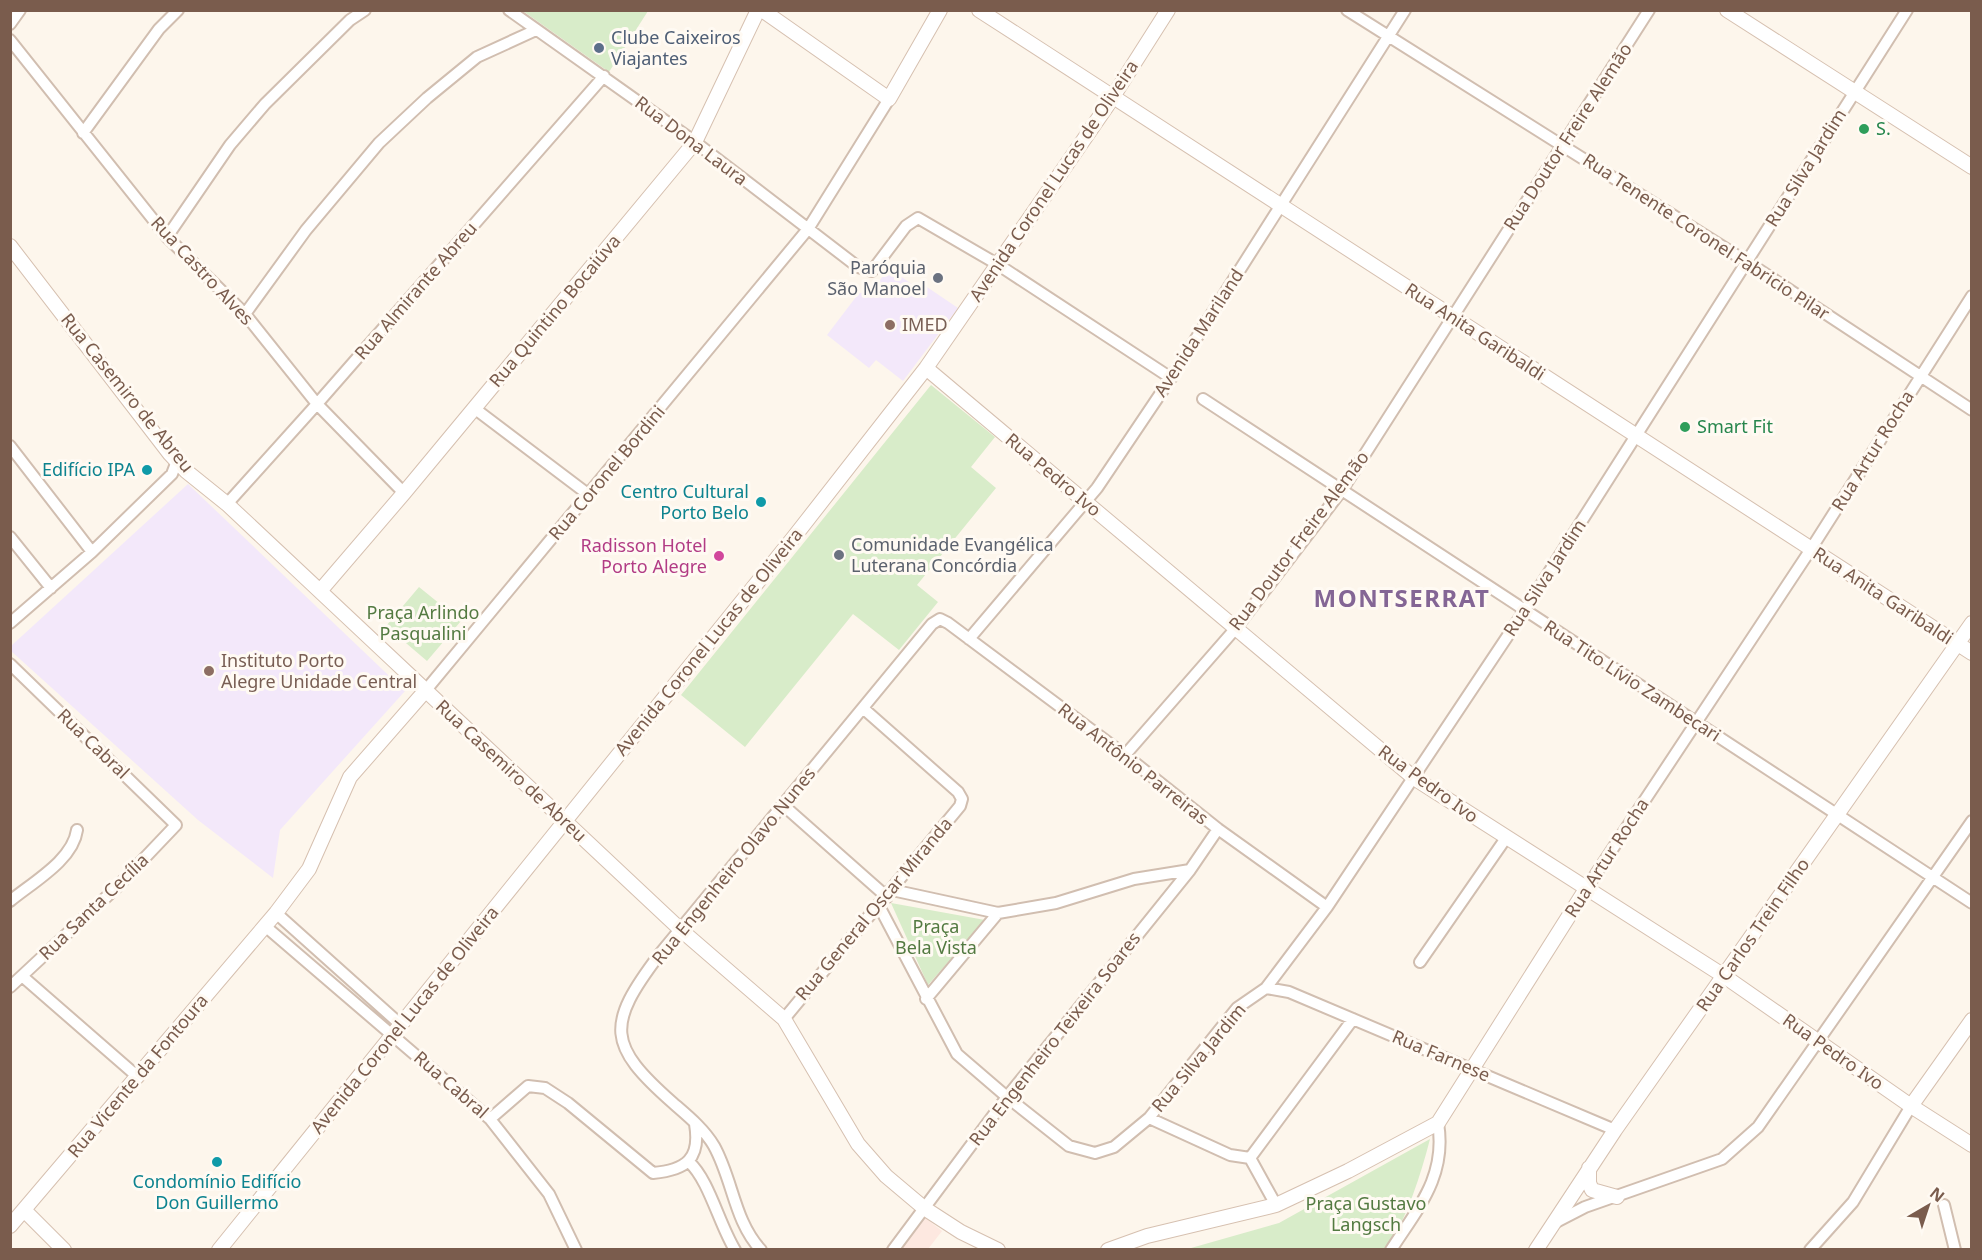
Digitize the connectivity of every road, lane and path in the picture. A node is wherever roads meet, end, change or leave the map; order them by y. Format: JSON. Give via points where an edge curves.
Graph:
{"nodes":[{"id":1,"x":20,"y":10,"type":"edge"},
{"id":2,"x":178,"y":10,"type":"edge"},
{"id":3,"x":365,"y":10,"type":"edge"},
{"id":4,"x":509,"y":10,"type":"edge"},
{"id":5,"x":760,"y":10,"type":"edge"},
{"id":6,"x":940,"y":10,"type":"edge"},
{"id":7,"x":979,"y":10,"type":"edge"},
{"id":8,"x":1168,"y":10,"type":"edge"},
{"id":9,"x":1347,"y":10,"type":"edge"},
{"id":10,"x":1405,"y":10,"type":"edge"},
{"id":11,"x":1648,"y":10,"type":"edge"},
{"id":12,"x":1727,"y":10,"type":"edge"},
{"id":13,"x":1906,"y":10,"type":"edge"},
{"id":14,"x":10,"y":24,"type":"edge"},
{"id":15,"x":536,"y":30,"type":"junction"},
{"id":16,"x":1389,"y":36,"type":"junction"},
{"id":17,"x":10,"y":40,"type":"edge"},
{"id":18,"x":604,"y":76,"type":"junction"},
{"id":19,"x":1854,"y":92,"type":"junction"},
{"id":20,"x":1113,"y":97,"type":"junction"},
{"id":21,"x":889,"y":99,"type":"junction"},
{"id":22,"x":82,"y":133,"type":"junction"},
{"id":23,"x":695,"y":142,"type":"junction"},
{"id":24,"x":1563,"y":145,"type":"junction"},
{"id":25,"x":1971,"y":167,"type":"edge"},
{"id":26,"x":1281,"y":206,"type":"junction"},
{"id":27,"x":808,"y":229,"type":"junction"},
{"id":28,"x":167,"y":237,"type":"junction"},
{"id":29,"x":10,"y":246,"type":"edge"},
{"id":30,"x":1747,"y":262,"type":"junction"},
{"id":31,"x":996,"y":264,"type":"junction"},
{"id":32,"x":1971,"y":296,"type":"edge"},
{"id":33,"x":244,"y":314,"type":"junction"},
{"id":34,"x":1453,"y":317,"type":"junction"},
{"id":35,"x":926,"y":368,"type":"junction"},
{"id":36,"x":1921,"y":376,"type":"junction"},
{"id":37,"x":1171,"y":378,"type":"junction"},
{"id":38,"x":1203,"y":399,"type":"dead end"},
{"id":39,"x":317,"y":404,"type":"junction"},
{"id":40,"x":474,"y":408,"type":"junction"},
{"id":41,"x":1971,"y":410,"type":"edge"},
{"id":42,"x":1636,"y":436,"type":"junction"},
{"id":43,"x":10,"y":446,"type":"edge"},
{"id":44,"x":178,"y":469,"type":"junction"},
{"id":45,"x":1342,"y":490,"type":"junction"},
{"id":46,"x":404,"y":493,"type":"junction"},
{"id":47,"x":589,"y":495,"type":"junction"},
{"id":48,"x":1085,"y":502,"type":"junction"},
{"id":49,"x":227,"y":504,"type":"junction"},
{"id":50,"x":10,"y":537,"type":"edge"},
{"id":51,"x":1811,"y":549,"type":"junction"},
{"id":52,"x":92,"y":552,"type":"junction"},
{"id":53,"x":51,"y":588,"type":"junction"},
{"id":54,"x":320,"y":591,"type":"junction"},
{"id":55,"x":1525,"y":610,"type":"junction"},
{"id":56,"x":940,"y":619,"type":"joint"},
{"id":57,"x":10,"y":623,"type":"edge"},
{"id":58,"x":1971,"y":623,"type":"edge"},
{"id":59,"x":1236,"y":628,"type":"junction"},
{"id":60,"x":969,"y":639,"type":"junction"},
{"id":61,"x":1957,"y":644,"type":"junction"},
{"id":62,"x":1971,"y":653,"type":"edge"},
{"id":63,"x":10,"y":664,"type":"edge"},
{"id":64,"x":426,"y":690,"type":"junction"},
{"id":65,"x":864,"y":709,"type":"junction"},
{"id":66,"x":1696,"y":723,"type":"junction"},
{"id":67,"x":1125,"y":755,"type":"junction"},
{"id":68,"x":1414,"y":778,"type":"junction"},
{"id":69,"x":783,"y":805,"type":"junction"},
{"id":70,"x":1838,"y":816,"type":"junction"},
{"id":71,"x":565,"y":821,"type":"junction"},
{"id":72,"x":1971,"y":821,"type":"edge"},
{"id":73,"x":176,"y":825,"type":"joint"},
{"id":74,"x":1218,"y":829,"type":"junction"},
{"id":75,"x":77,"y":830,"type":"dead end"},
{"id":76,"x":1506,"y":838,"type":"junction"},
{"id":77,"x":1190,"y":870,"type":"junction"},
{"id":78,"x":1932,"y":877,"type":"junction"},
{"id":79,"x":1586,"y":890,"type":"junction"},
{"id":80,"x":889,"y":893,"type":"junction"},
{"id":81,"x":10,"y":901,"type":"edge"},
{"id":82,"x":1971,"y":903,"type":"edge"},
{"id":83,"x":879,"y":906,"type":"junction"},
{"id":84,"x":1327,"y":907,"type":"junction"},
{"id":85,"x":276,"y":913,"type":"junction"},
{"id":86,"x":998,"y":913,"type":"junction"},
{"id":87,"x":265,"y":926,"type":"junction"},
{"id":88,"x":681,"y":930,"type":"junction"},
{"id":89,"x":298,"y":932,"type":"junction"},
{"id":90,"x":288,"y":945,"type":"junction"},
{"id":91,"x":1420,"y":962,"type":"dead end"},
{"id":92,"x":22,"y":976,"type":"junction"},
{"id":93,"x":1724,"y":976,"type":"junction"},
{"id":94,"x":10,"y":987,"type":"edge"},
{"id":95,"x":1266,"y":988,"type":"junction"},
{"id":96,"x":926,"y":999,"type":"junction"},
{"id":97,"x":784,"y":1019,"type":"junction"},
{"id":98,"x":1353,"y":1019,"type":"junction"},
{"id":99,"x":1971,"y":1020,"type":"edge"},
{"id":100,"x":398,"y":1034,"type":"junction"},
{"id":101,"x":1818,"y":1043,"type":"junction"},
{"id":102,"x":1473,"y":1069,"type":"junction"},
{"id":103,"x":138,"y":1077,"type":"junction"},
{"id":104,"x":1007,"y":1097,"type":"junction"},
{"id":105,"x":1911,"y":1106,"type":"junction"},
{"id":106,"x":1149,"y":1118,"type":"junction"},
{"id":107,"x":490,"y":1119,"type":"junction"},
{"id":108,"x":694,"y":1121,"type":"junction"},
{"id":109,"x":1438,"y":1123,"type":"junction"},
{"id":110,"x":1615,"y":1130,"type":"junction"},
{"id":111,"x":1971,"y":1144,"type":"edge"},
{"id":112,"x":1250,"y":1158,"type":"junction"},
{"id":113,"x":689,"y":1162,"type":"junction"},
{"id":114,"x":1589,"y":1168,"type":"junction"},
{"id":115,"x":1617,"y":1197,"type":"junction"},
{"id":116,"x":1276,"y":1205,"type":"junction"},
{"id":117,"x":1944,"y":1205,"type":"dead end"},
{"id":118,"x":924,"y":1208,"type":"junction"},
{"id":119,"x":24,"y":1210,"type":"junction"},
{"id":120,"x":1553,"y":1224,"type":"junction"},
{"id":121,"x":10,"y":1226,"type":"edge"},
{"id":122,"x":64,"y":1250,"type":"edge"},
{"id":123,"x":219,"y":1250,"type":"edge"},
{"id":124,"x":576,"y":1250,"type":"edge"},
{"id":125,"x":735,"y":1250,"type":"edge"},
{"id":126,"x":761,"y":1250,"type":"edge"},
{"id":127,"x":893,"y":1250,"type":"edge"},
{"id":128,"x":998,"y":1250,"type":"edge"},
{"id":129,"x":1108,"y":1250,"type":"edge"},
{"id":130,"x":1391,"y":1250,"type":"edge"},
{"id":131,"x":1536,"y":1250,"type":"edge"},
{"id":132,"x":1809,"y":1250,"type":"edge"},
{"id":133,"x":1955,"y":1250,"type":"edge"}],
"edges":[{"from":1,"to":14,"type":"street"},
{"from":2,"to":22,"type":"street","via":[[159,29]]},
{"from":3,"to":28,"type":"street","via":[[265,104],[230,145]]},
{"from":4,"to":15,"type":"street","name":"Rua Dona Laura"},
{"from":5,"to":21,"type":"street"},
{"from":5,"to":23,"type":"street","name":"Rua Quintino Bocaiúva"},
{"from":6,"to":21,"type":"street","name":"Rua Coronel Bordini"},
{"from":7,"to":20,"type":"street","name":"Rua Anita Garibaldi"},
{"from":8,"to":20,"type":"street","name":"Avenida Coronel Lucas de Oliveira"},
{"from":9,"to":16,"type":"street","name":"Rua Tenente Coronel Fabricio Pilar"},
{"from":10,"to":16,"type":"street","name":"Avenida Mariland"},
{"from":11,"to":24,"type":"street","name":"Rua Doutor Freire Alemão"},
{"from":12,"to":19,"type":"street"},
{"from":13,"to":19,"type":"street","name":"Rua Silva Jardim"},
{"from":15,"to":18,"type":"street","name":"Rua Dona Laura"},
{"from":15,"to":33,"type":"street","via":[[477,57],[379,143],[306,230]]},
{"from":16,"to":24,"type":"street","name":"Rua Tenente Coronel Fabricio Pilar"},
{"from":16,"to":26,"type":"street","name":"Avenida Mariland"},
{"from":17,"to":22,"type":"street","name":"Rua Castro Alves"},
{"from":18,"to":23,"type":"street","name":"Rua Dona Laura"},
{"from":18,"to":39,"type":"street","name":"Rua Almirante Abreu"},
{"from":19,"to":25,"type":"street"},
{"from":19,"to":30,"type":"street","name":"Rua Silva Jardim"},
{"from":20,"to":26,"type":"street","name":"Rua Anita Garibaldi"},
{"from":20,"to":31,"type":"street","name":"Avenida Coronel Lucas de Oliveira"},
{"from":21,"to":27,"type":"street","name":"Rua Coronel Bordini"},
{"from":22,"to":28,"type":"street","name":"Rua Castro Alves"},
{"from":23,"to":27,"type":"street","name":"Rua Dona Laura"},
{"from":23,"to":40,"type":"street","name":"Rua Quintino Bocaiúva"},
{"from":24,"to":30,"type":"street","name":"Rua Tenente Coronel Fabricio Pilar"},
{"from":24,"to":34,"type":"street","name":"Rua Doutor Freire Alemão"},
{"from":26,"to":34,"type":"street","name":"Rua Anita Garibaldi"},
{"from":26,"to":37,"type":"street","name":"Avenida Mariland"},
{"from":27,"to":31,"type":"street","name":"Rua Dona Laura","via":[[858,267],[872,271],[906,226],[918,218]]},
{"from":27,"to":47,"type":"street","name":"Rua Coronel Bordini"},
{"from":28,"to":33,"type":"street","name":"Rua Castro Alves"},
{"from":29,"to":44,"type":"street","name":"Rua Casemiro de Abreu"},
{"from":30,"to":36,"type":"street","name":"Rua Tenente Coronel Fabricio Pilar"},
{"from":30,"to":42,"type":"street","name":"Rua Silva Jardim"},
{"from":31,"to":35,"type":"street","name":"Avenida Coronel Lucas de Oliveira"},
{"from":31,"to":37,"type":"street"},
{"from":32,"to":36,"type":"street","name":"Rua Artur Rocha"},
{"from":33,"to":39,"type":"street","name":"Rua Castro Alves"},
{"from":34,"to":42,"type":"street","name":"Rua Anita Garibaldi"},
{"from":34,"to":45,"type":"street","name":"Rua Doutor Freire Alemão"},
{"from":35,"to":48,"type":"street","name":"Rua Pedro Ivo"},
{"from":35,"to":71,"type":"street","name":"Avenida Coronel Lucas de Oliveira"},
{"from":36,"to":41,"type":"street","name":"Rua Tenente Coronel Fabricio Pilar"},
{"from":36,"to":51,"type":"street","name":"Rua Artur Rocha"},
{"from":37,"to":48,"type":"street","name":"Avenida Mariland"},
{"from":38,"to":45,"type":"street","name":"Rua Tito Lívio Zambecari"},
{"from":39,"to":46,"type":"street","name":"Rua Castro Alves"},
{"from":39,"to":49,"type":"street","name":"Rua Almirante Abreu"},
{"from":40,"to":46,"type":"street","name":"Rua Quintino Bocaiúva"},
{"from":40,"to":47,"type":"street"},
{"from":42,"to":51,"type":"street","name":"Rua Anita Garibaldi"},
{"from":42,"to":55,"type":"street","name":"Rua Silva Jardim"},
{"from":43,"to":52,"type":"street"},
{"from":44,"to":49,"type":"street","name":"Rua Casemiro de Abreu"},
{"from":44,"to":52,"type":"street"},
{"from":45,"to":55,"type":"street","name":"Rua Tito Lívio Zambecari"},
{"from":45,"to":59,"type":"street","name":"Rua Doutor Freire Alemão"},
{"from":46,"to":54,"type":"street","name":"Rua Quintino Bocaiúva"},
{"from":47,"to":64,"type":"street","name":"Rua Coronel Bordini"},
{"from":48,"to":59,"type":"street","name":"Rua Pedro Ivo"},
{"from":48,"to":60,"type":"street","name":"Avenida Mariland"},
{"from":49,"to":54,"type":"street","name":"Rua Casemiro de Abreu"},
{"from":50,"to":53,"type":"street"},
{"from":51,"to":61,"type":"street","name":"Rua Anita Garibaldi"},
{"from":51,"to":66,"type":"street","name":"Rua Artur Rocha"},
{"from":52,"to":53,"type":"street"},
{"from":53,"to":57,"type":"street"},
{"from":54,"to":64,"type":"street","name":"Rua Casemiro de Abreu"},
{"from":55,"to":66,"type":"street","name":"Rua Tito Lívio Zambecari"},
{"from":55,"to":68,"type":"street","name":"Rua Silva Jardim"},
{"from":56,"to":60,"type":"street","name":"Rua Antônio Parreiras"},
{"from":56,"to":65,"type":"street","name":"Rua Engenheiro Olavo Nunes"},
{"from":58,"to":61,"type":"street","name":"Rua Carlos Trein Filho"},
{"from":59,"to":67,"type":"street","name":"Rua Doutor Freire Alemão"},
{"from":59,"to":68,"type":"street","name":"Rua Pedro Ivo"},
{"from":60,"to":67,"type":"street","name":"Rua Antônio Parreiras"},
{"from":61,"to":62,"type":"street","name":"Rua Anita Garibaldi"},
{"from":61,"to":70,"type":"street","name":"Rua Carlos Trein Filho"},
{"from":63,"to":73,"type":"street","name":"Rua Cabral"},
{"from":64,"to":71,"type":"street","name":"Rua Casemiro de Abreu"},
{"from":64,"to":85,"type":"street","name":"Rua Coronel Bordini","via":[[350,777],[309,868]]},
{"from":65,"to":69,"type":"street","name":"Rua Engenheiro Olavo Nunes"},
{"from":65,"to":80,"type":"street","name":"Rua General Oscar Miranda","via":[[962,799]]},
{"from":66,"to":70,"type":"street","name":"Rua Tito Lívio Zambecari"},
{"from":66,"to":79,"type":"street","name":"Rua Artur Rocha"},
{"from":67,"to":74,"type":"street","name":"Rua Antônio Parreiras"},
{"from":68,"to":76,"type":"street","name":"Rua Pedro Ivo"},
{"from":68,"to":84,"type":"street","name":"Rua Silva Jardim"},
{"from":69,"to":80,"type":"street"},
{"from":69,"to":88,"type":"street","name":"Rua Engenheiro Olavo Nunes"},
{"from":70,"to":78,"type":"street","name":"Rua Tito Lívio Zambecari"},
{"from":70,"to":93,"type":"street","name":"Rua Carlos Trein Filho"},
{"from":71,"to":88,"type":"street","name":"Rua Casemiro de Abreu"},
{"from":71,"to":100,"type":"street","name":"Avenida Coronel Lucas de Oliveira"},
{"from":72,"to":78,"type":"street"},
{"from":73,"to":92,"type":"street","name":"Rua Santa Cecília"},
{"from":74,"to":77,"type":"street","name":"Rua Engenheiro Teixeira Soares"},
{"from":74,"to":84,"type":"street","name":"Rua Antônio Parreiras"},
{"from":75,"to":81,"type":"street","via":[[75,843]]},
{"from":76,"to":79,"type":"street","name":"Rua Pedro Ivo"},
{"from":76,"to":91,"type":"street"},
{"from":77,"to":86,"type":"street","via":[[1134,879],[1056,903]]},
{"from":77,"to":104,"type":"street","name":"Rua Engenheiro Teixeira Soares"},
{"from":78,"to":82,"type":"street","name":"Rua Tito Lívio Zambecari"},
{"from":78,"to":101,"type":"street"},
{"from":79,"to":93,"type":"street","name":"Rua Pedro Ivo"},
{"from":79,"to":102,"type":"street","name":"Rua Artur Rocha"},
{"from":80,"to":83,"type":"street","name":"Rua General Oscar Miranda"},
{"from":80,"to":86,"type":"street"},
{"from":83,"to":96,"type":"street","name":"Rua Silva Jardim"},
{"from":83,"to":97,"type":"street","name":"Rua General Oscar Miranda"},
{"from":84,"to":95,"type":"street","name":"Rua Silva Jardim"},
{"from":85,"to":87,"type":"street","name":"Rua Coronel Bordini"},
{"from":85,"to":89,"type":"street","name":"Rua Cabral"},
{"from":86,"to":96,"type":"street"},
{"from":87,"to":90,"type":"street","name":"Rua Cabral"},
{"from":87,"to":103,"type":"street","name":"Rua Vicente da Fontoura"},
{"from":88,"to":97,"type":"street","name":"Rua Casemiro de Abreu"},
{"from":88,"to":108,"type":"street","name":"Rua Engenheiro Olavo Nunes","via":[[633,990],[621,1017],[623,1048],[644,1077]]},
{"from":89,"to":90,"type":"street"},
{"from":89,"to":100,"type":"street","name":"Rua Cabral"},
{"from":90,"to":100,"type":"street","name":"Rua Cabral"},
{"from":92,"to":94,"type":"street","name":"Rua Santa Cecília"},
{"from":92,"to":103,"type":"street"},
{"from":93,"to":101,"type":"street","name":"Rua Pedro Ivo"},
{"from":93,"to":110,"type":"street","name":"Rua Carlos Trein Filho"},
{"from":95,"to":98,"type":"street","name":"Rua Farnese","via":[[1289,993]]},
{"from":95,"to":106,"type":"street","name":"Rua Silva Jardim","via":[[1237,1008]]},
{"from":96,"to":104,"type":"street","name":"Rua Silva Jardim","via":[[957,1054]]},
{"from":97,"to":118,"type":"street","name":"Rua Casemiro de Abreu","via":[[858,1144],[886,1176]]},
{"from":98,"to":102,"type":"street","name":"Rua Farnese"},
{"from":98,"to":112,"type":"street"},
{"from":99,"to":105,"type":"street"},
{"from":100,"to":107,"type":"street","name":"Rua Cabral"},
{"from":100,"to":123,"type":"street","name":"Avenida Coronel Lucas de Oliveira"},
{"from":101,"to":105,"type":"street","name":"Rua Pedro Ivo"},
{"from":101,"to":115,"type":"street","via":[[1758,1127],[1722,1159]]},
{"from":102,"to":109,"type":"street","name":"Rua Artur Rocha"},
{"from":102,"to":110,"type":"street","name":"Rua Farnese"},
{"from":103,"to":119,"type":"street","name":"Rua Vicente da Fontoura"},
{"from":104,"to":106,"type":"street","name":"Rua Silva Jardim","via":[[1069,1146],[1095,1153],[1114,1147]]},
{"from":104,"to":118,"type":"street","name":"Rua Engenheiro Teixeira Soares"},
{"from":105,"to":111,"type":"street","name":"Rua Pedro Ivo"},
{"from":105,"to":132,"type":"street","via":[[1853,1202]]},
{"from":106,"to":112,"type":"street","via":[[1230,1155]]},
{"from":107,"to":113,"type":"street","via":[[528,1086],[545,1088],[653,1173],[672,1171]]},
{"from":107,"to":124,"type":"street","name":"Rua Cabral","via":[[549,1194]]},
{"from":108,"to":113,"type":"street","via":[[696,1151]]},
{"from":108,"to":126,"type":"street","name":"Rua Engenheiro Olavo Nunes","via":[[725,1167],[744,1226]]},
{"from":109,"to":116,"type":"street","name":"Rua Artur Rocha"},
{"from":109,"to":130,"type":"street","via":[[1439,1162],[1431,1188]]},
{"from":110,"to":114,"type":"street","name":"Rua Carlos Trein Filho"},
{"from":112,"to":116,"type":"street"},
{"from":113,"to":125,"type":"street","via":[[697,1169]]},
{"from":114,"to":115,"type":"street","via":[[1592,1190]]},
{"from":114,"to":120,"type":"street","name":"Rua Carlos Trein Filho"},
{"from":115,"to":120,"type":"street","via":[[1585,1207]]},
{"from":116,"to":129,"type":"street","name":"Rua Artur Rocha","via":[[1147,1236]]},
{"from":117,"to":133,"type":"street"},
{"from":118,"to":127,"type":"street","name":"Rua Engenheiro Teixeira Soares"},
{"from":118,"to":128,"type":"street","name":"Rua Casemiro de Abreu"},
{"from":119,"to":121,"type":"street","name":"Rua Vicente da Fontoura"},
{"from":119,"to":122,"type":"street"},
{"from":120,"to":131,"type":"street","name":"Rua Carlos Trein Filho"}]}
